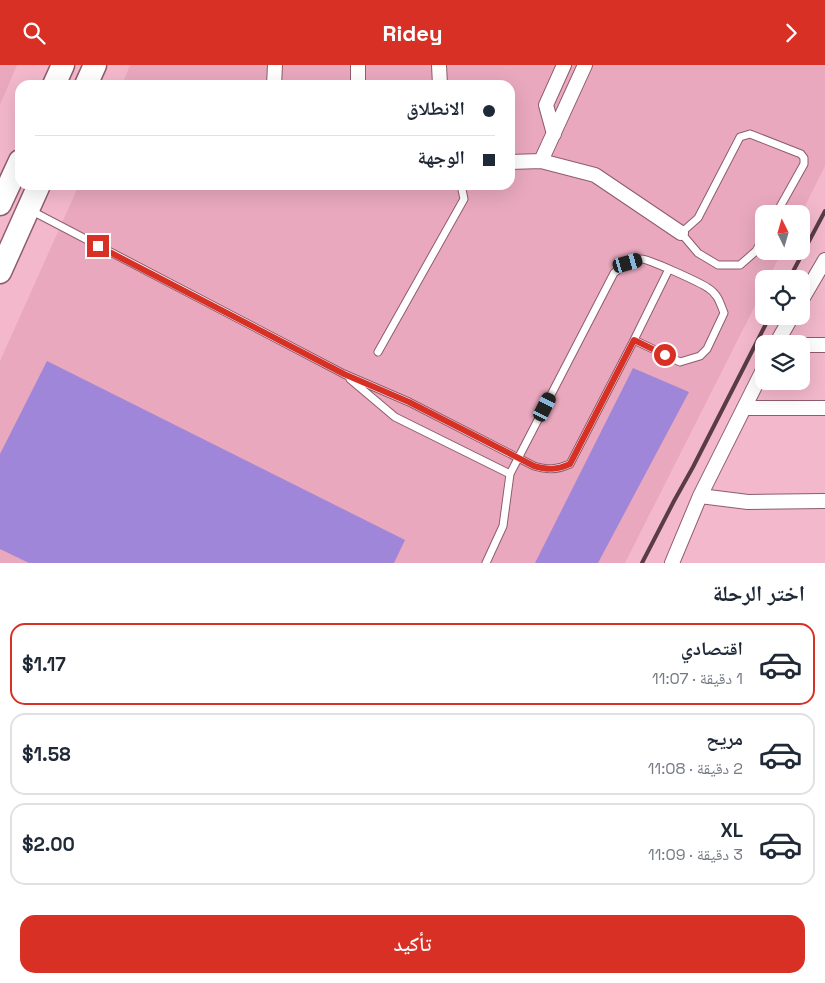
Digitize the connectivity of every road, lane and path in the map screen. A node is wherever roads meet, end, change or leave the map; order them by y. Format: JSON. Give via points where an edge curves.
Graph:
{"nodes":[{"id":1,"x":63,"y":65,"type":"edge"},
{"id":2,"x":95,"y":65,"type":"edge"},
{"id":3,"x":275,"y":65,"type":"edge"},
{"id":4,"x":358,"y":65,"type":"edge"},
{"id":5,"x":439,"y":65,"type":"edge"},
{"id":6,"x":564,"y":65,"type":"edge"},
{"id":7,"x":585,"y":65,"type":"edge"},
{"id":8,"x":56,"y":80,"type":"edge"},
{"id":9,"x":88,"y":80,"type":"edge"},
{"id":10,"x":274,"y":80,"type":"edge"},
{"id":11,"x":358,"y":80,"type":"edge"},
{"id":12,"x":440,"y":80,"type":"edge"},
{"id":13,"x":546,"y":105,"type":"junction"},
{"id":14,"x":566,"y":107,"type":"junction"},
{"id":15,"x":554,"y":134,"type":"junction"},
{"id":16,"x":541,"y":161,"type":"junction"},
{"id":17,"x":515,"y":162,"type":"edge"},
{"id":18,"x":15,"y":174,"type":"edge"},
{"id":19,"x":36,"y":190,"type":"edge"},
{"id":20,"x":462,"y":190,"type":"edge"},
{"id":21,"x":0,"y":204,"type":"edge"},
{"id":22,"x":781,"y":205,"type":"edge"},
{"id":23,"x":27,"y":209,"type":"junction"},
{"id":24,"x":681,"y":233,"type":"junction"},
{"id":25,"x":755,"y":252,"type":"edge"},
{"id":26,"x":824,"y":265,"type":"edge"},
{"id":27,"x":669,"y":269,"type":"junction"},
{"id":28,"x":0,"y":272,"type":"edge"},
{"id":29,"x":810,"y":287,"type":"edge"},
{"id":30,"x":634,"y":340,"type":"junction"},
{"id":31,"x":810,"y":345,"type":"edge"},
{"id":32,"x":825,"y":345,"type":"edge"},
{"id":33,"x":378,"y":352,"type":"dead end"},
{"id":34,"x":344,"y":374,"type":"junction"},
{"id":35,"x":755,"y":386,"type":"edge"},
{"id":36,"x":744,"y":408,"type":"junction"},
{"id":37,"x":825,"y":408,"type":"edge"},
{"id":38,"x":519,"y":458,"type":"junction"},
{"id":39,"x":510,"y":474,"type":"junction"},
{"id":40,"x":700,"y":496,"type":"junction"},
{"id":41,"x":825,"y":501,"type":"edge"},
{"id":42,"x":486,"y":563,"type":"edge"},
{"id":43,"x":672,"y":563,"type":"edge"}],
"edges":[{"from":1,"to":8,"type":"main road"},
{"from":2,"to":9,"type":"main road"},
{"from":3,"to":10,"type":"street"},
{"from":4,"to":11,"type":"street"},
{"from":5,"to":12,"type":"street"},
{"from":6,"to":13,"type":"street"},
{"from":7,"to":14,"type":"street"},
{"from":13,"to":14,"type":"street","via":[[550,112],[558,113]]},
{"from":13,"to":15,"type":"street"},
{"from":14,"to":15,"type":"street"},
{"from":15,"to":16,"type":"street"},
{"from":16,"to":17,"type":"street"},
{"from":16,"to":24,"type":"street","via":[[595,175]]},
{"from":18,"to":21,"type":"main road"},
{"from":19,"to":23,"type":"main road"},
{"from":20,"to":33,"type":"lane","via":[[464,199]]},
{"from":22,"to":24,"type":"lane","via":[[804,164],[804,158],[750,134],[740,137],[698,218]]},
{"from":23,"to":28,"type":"main road"},
{"from":23,"to":34,"type":"lane"},
{"from":24,"to":25,"type":"lane","via":[[698,253],[718,265],[740,265]]},
{"from":26,"to":29,"type":"street"},
{"from":27,"to":30,"type":"lane"},
{"from":27,"to":30,"type":"lane","via":[[709,288],[719,299],[724,313],[707,349],[700,356],[680,362]]},
{"from":27,"to":38,"type":"lane","via":[[642,258],[614,273]]},
{"from":30,"to":38,"type":"lane","via":[[570,464],[560,469],[546,469]]},
{"from":31,"to":32,"type":"street"},
{"from":34,"to":38,"type":"lane","via":[[409,402]]},
{"from":34,"to":39,"type":"lane","via":[[395,417]]},
{"from":35,"to":36,"type":"street"},
{"from":36,"to":37,"type":"street"},
{"from":36,"to":40,"type":"street"},
{"from":38,"to":39,"type":"lane"},
{"from":39,"to":42,"type":"lane","via":[[503,526]]},
{"from":40,"to":41,"type":"street","via":[[748,502]]},
{"from":40,"to":43,"type":"street"}]}
